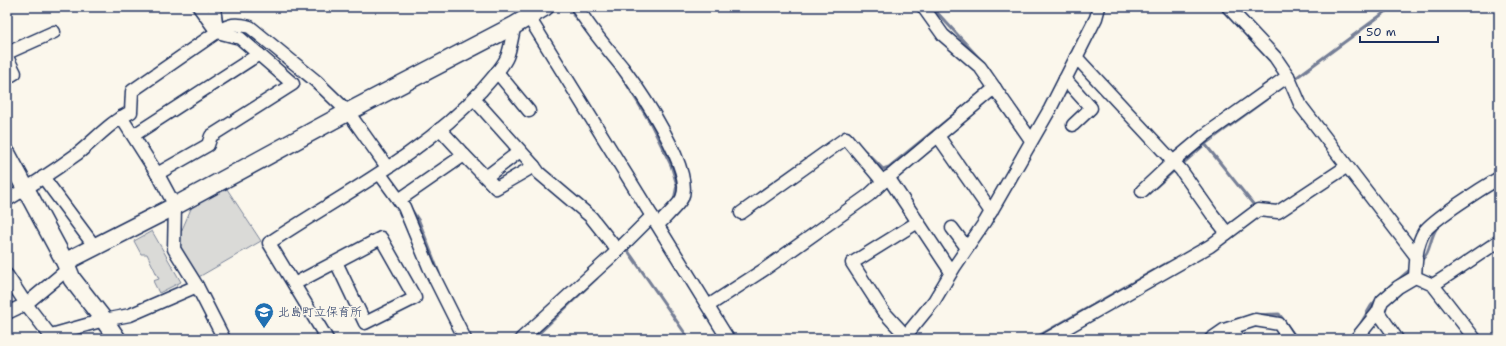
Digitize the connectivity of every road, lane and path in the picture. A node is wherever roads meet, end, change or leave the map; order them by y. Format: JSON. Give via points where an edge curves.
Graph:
{"nodes":[{"id":1,"x":199,"y":7,"type":"edge"},
{"id":2,"x":214,"y":7,"type":"edge"},
{"id":3,"x":545,"y":7,"type":"edge"},
{"id":4,"x":577,"y":7,"type":"edge"},
{"id":5,"x":923,"y":7,"type":"edge"},
{"id":6,"x":1099,"y":7,"type":"edge"},
{"id":7,"x":1228,"y":7,"type":"edge"},
{"id":8,"x":527,"y":11,"type":"edge"},
{"id":9,"x":515,"y":25,"type":"junction"},
{"id":10,"x":54,"y":32,"type":"dead end"},
{"id":11,"x":217,"y":32,"type":"junction"},
{"id":12,"x":7,"y":53,"type":"edge"},
{"id":13,"x":258,"y":54,"type":"junction"},
{"id":14,"x":7,"y":57,"type":"edge"},
{"id":15,"x":1076,"y":57,"type":"junction"},
{"id":16,"x":497,"y":72,"type":"junction"},
{"id":17,"x":1288,"y":76,"type":"junction"},
{"id":18,"x":7,"y":78,"type":"edge"},
{"id":19,"x":1065,"y":79,"type":"junction"},
{"id":20,"x":995,"y":88,"type":"junction"},
{"id":21,"x":474,"y":99,"type":"junction"},
{"id":22,"x":529,"y":111,"type":"dead end"},
{"id":23,"x":348,"y":112,"type":"junction"},
{"id":24,"x":121,"y":117,"type":"junction"},
{"id":25,"x":1073,"y":125,"type":"dead end"},
{"id":26,"x":440,"y":129,"type":"junction"},
{"id":27,"x":134,"y":135,"type":"junction"},
{"id":28,"x":938,"y":136,"type":"junction"},
{"id":29,"x":1031,"y":140,"type":"junction"},
{"id":30,"x":520,"y":150,"type":"junction"},
{"id":31,"x":7,"y":154,"type":"edge"},
{"id":32,"x":464,"y":155,"type":"junction"},
{"id":33,"x":534,"y":166,"type":"junction"},
{"id":34,"x":1178,"y":166,"type":"junction"},
{"id":35,"x":1346,"y":167,"type":"junction"},
{"id":36,"x":384,"y":171,"type":"junction"},
{"id":37,"x":157,"y":174,"type":"junction"},
{"id":38,"x":43,"y":177,"type":"junction"},
{"id":39,"x":486,"y":177,"type":"junction"},
{"id":40,"x":1499,"y":178,"type":"edge"},
{"id":41,"x":885,"y":179,"type":"junction"},
{"id":42,"x":26,"y":189,"type":"junction"},
{"id":43,"x":1142,"y":191,"type":"dead end"},
{"id":44,"x":402,"y":197,"type":"junction"},
{"id":45,"x":7,"y":200,"type":"edge"},
{"id":46,"x":175,"y":206,"type":"junction"},
{"id":47,"x":991,"y":212,"type":"junction"},
{"id":48,"x":741,"y":213,"type":"dead end"},
{"id":49,"x":655,"y":221,"type":"junction"},
{"id":50,"x":918,"y":222,"type":"junction"},
{"id":51,"x":952,"y":228,"type":"dead end"},
{"id":52,"x":1227,"y":233,"type":"junction"},
{"id":53,"x":1498,"y":245,"type":"edge"},
{"id":54,"x":94,"y":247,"type":"junction"},
{"id":55,"x":967,"y":248,"type":"junction"},
{"id":56,"x":618,"y":251,"type":"junction"},
{"id":57,"x":1416,"y":256,"type":"junction"},
{"id":58,"x":336,"y":262,"type":"junction"},
{"id":59,"x":67,"y":265,"type":"junction"},
{"id":60,"x":952,"y":272,"type":"junction"},
{"id":61,"x":7,"y":275,"type":"edge"},
{"id":62,"x":1415,"y":277,"type":"junction"},
{"id":63,"x":294,"y":284,"type":"junction"},
{"id":64,"x":1433,"y":285,"type":"junction"},
{"id":65,"x":197,"y":286,"type":"junction"},
{"id":66,"x":26,"y":304,"type":"junction"},
{"id":67,"x":708,"y":306,"type":"junction"},
{"id":68,"x":1378,"y":312,"type":"junction"},
{"id":69,"x":7,"y":313,"type":"edge"},
{"id":70,"x":104,"y":320,"type":"junction"},
{"id":71,"x":52,"y":337,"type":"edge"},
{"id":72,"x":904,"y":337,"type":"edge"},
{"id":73,"x":117,"y":339,"type":"edge"},
{"id":74,"x":224,"y":339,"type":"edge"},
{"id":75,"x":327,"y":339,"type":"edge"},
{"id":76,"x":465,"y":339,"type":"edge"},
{"id":77,"x":521,"y":339,"type":"edge"},
{"id":78,"x":728,"y":339,"type":"edge"},
{"id":79,"x":1047,"y":339,"type":"edge"},
{"id":80,"x":1211,"y":339,"type":"edge"},
{"id":81,"x":1289,"y":339,"type":"edge"},
{"id":82,"x":1356,"y":339,"type":"edge"},
{"id":83,"x":1397,"y":339,"type":"edge"},
{"id":84,"x":1475,"y":339,"type":"edge"}],
"edges":[{"from":1,"to":11,"type":"street"},
{"from":2,"to":11,"type":"street"},
{"from":3,"to":8,"type":"street"},
{"from":4,"to":49,"type":"street","via":[[624,69],[678,159],[684,181],[682,198]]},
{"from":5,"to":20,"type":"street","via":[[943,35],[980,67]]},
{"from":6,"to":15,"type":"street"},
{"from":7,"to":17,"type":"street","via":[[1275,57]]},
{"from":8,"to":9,"type":"street"},
{"from":8,"to":49,"type":"street"},
{"from":9,"to":16,"type":"street","via":[[507,58]]},
{"from":9,"to":23,"type":"street"},
{"from":10,"to":12,"type":"street"},
{"from":11,"to":13,"type":"street","via":[[240,38]]},
{"from":11,"to":23,"type":"street","via":[[228,25],[240,24],[250,27],[316,81]]},
{"from":11,"to":24,"type":"street","via":[[132,91],[131,112]]},
{"from":13,"to":27,"type":"street"},
{"from":13,"to":37,"type":"street","via":[[293,84],[211,136],[208,145]]},
{"from":14,"to":18,"type":"street","via":[[15,73]]},
{"from":15,"to":19,"type":"street"},
{"from":15,"to":34,"type":"street"},
{"from":16,"to":21,"type":"street"},
{"from":16,"to":22,"type":"street"},
{"from":17,"to":34,"type":"street","via":[[1205,135]]},
{"from":17,"to":35,"type":"street","via":[[1301,106]]},
{"from":19,"to":25,"type":"street","via":[[1092,108]]},
{"from":19,"to":29,"type":"street"},
{"from":20,"to":28,"type":"street"},
{"from":20,"to":29,"type":"street"},
{"from":21,"to":26,"type":"street"},
{"from":21,"to":30,"type":"street"},
{"from":23,"to":36,"type":"street"},
{"from":23,"to":46,"type":"street"},
{"from":24,"to":27,"type":"street"},
{"from":24,"to":38,"type":"street"},
{"from":26,"to":32,"type":"street"},
{"from":26,"to":36,"type":"street"},
{"from":27,"to":37,"type":"street"},
{"from":28,"to":41,"type":"street"},
{"from":28,"to":47,"type":"street"},
{"from":29,"to":47,"type":"street"},
{"from":30,"to":33,"type":"street"},
{"from":30,"to":39,"type":"street"},
{"from":31,"to":42,"type":"street"},
{"from":32,"to":39,"type":"street"},
{"from":32,"to":44,"type":"street"},
{"from":33,"to":39,"type":"street","via":[[496,188]]},
{"from":33,"to":56,"type":"street","via":[[591,217]]},
{"from":34,"to":43,"type":"street"},
{"from":34,"to":52,"type":"street"},
{"from":35,"to":52,"type":"street","via":[[1278,212],[1258,210]]},
{"from":35,"to":57,"type":"street"},
{"from":36,"to":44,"type":"street"},
{"from":36,"to":63,"type":"street","via":[[268,243]]},
{"from":37,"to":46,"type":"street"},
{"from":38,"to":42,"type":"street"},
{"from":38,"to":54,"type":"street"},
{"from":40,"to":57,"type":"street","via":[[1443,214],[1425,232]]},
{"from":41,"to":48,"type":"street","via":[[846,138]]},
{"from":41,"to":50,"type":"street"},
{"from":41,"to":67,"type":"street","via":[[869,195]]},
{"from":42,"to":45,"type":"street"},
{"from":42,"to":59,"type":"street"},
{"from":44,"to":76,"type":"street","via":[[404,207],[421,235]]},
{"from":46,"to":54,"type":"street"},
{"from":46,"to":65,"type":"street","via":[[174,249]]},
{"from":47,"to":55,"type":"street"},
{"from":49,"to":56,"type":"street"},
{"from":49,"to":67,"type":"street"},
{"from":50,"to":60,"type":"street"},
{"from":50,"to":72,"type":"street","via":[[852,263],[883,311]]},
{"from":51,"to":55,"type":"street"},
{"from":52,"to":79,"type":"street","via":[[1210,246]]},
{"from":53,"to":64,"type":"street"},
{"from":54,"to":59,"type":"street"},
{"from":55,"to":60,"type":"street"},
{"from":56,"to":77,"type":"street"},
{"from":57,"to":62,"type":"street"},
{"from":58,"to":58,"type":"street","via":[[381,238],[415,298],[365,323]]},
{"from":58,"to":63,"type":"street"},
{"from":59,"to":66,"type":"street"},
{"from":59,"to":70,"type":"street","via":[[72,279]]},
{"from":60,"to":72,"type":"street","via":[[934,301]]},
{"from":61,"to":66,"type":"street"},
{"from":62,"to":64,"type":"street"},
{"from":62,"to":68,"type":"street","via":[[1382,301]]},
{"from":63,"to":75,"type":"street"},
{"from":64,"to":84,"type":"street"},
{"from":65,"to":70,"type":"street","via":[[130,315]]},
{"from":65,"to":74,"type":"street"},
{"from":66,"to":69,"type":"street"},
{"from":66,"to":71,"type":"street"},
{"from":67,"to":78,"type":"street"},
{"from":68,"to":82,"type":"street"},
{"from":68,"to":83,"type":"street"},
{"from":70,"to":71,"type":"street"},
{"from":70,"to":73,"type":"street"},
{"from":80,"to":81,"type":"street","via":[[1224,330],[1255,320],[1279,324]]}]}
